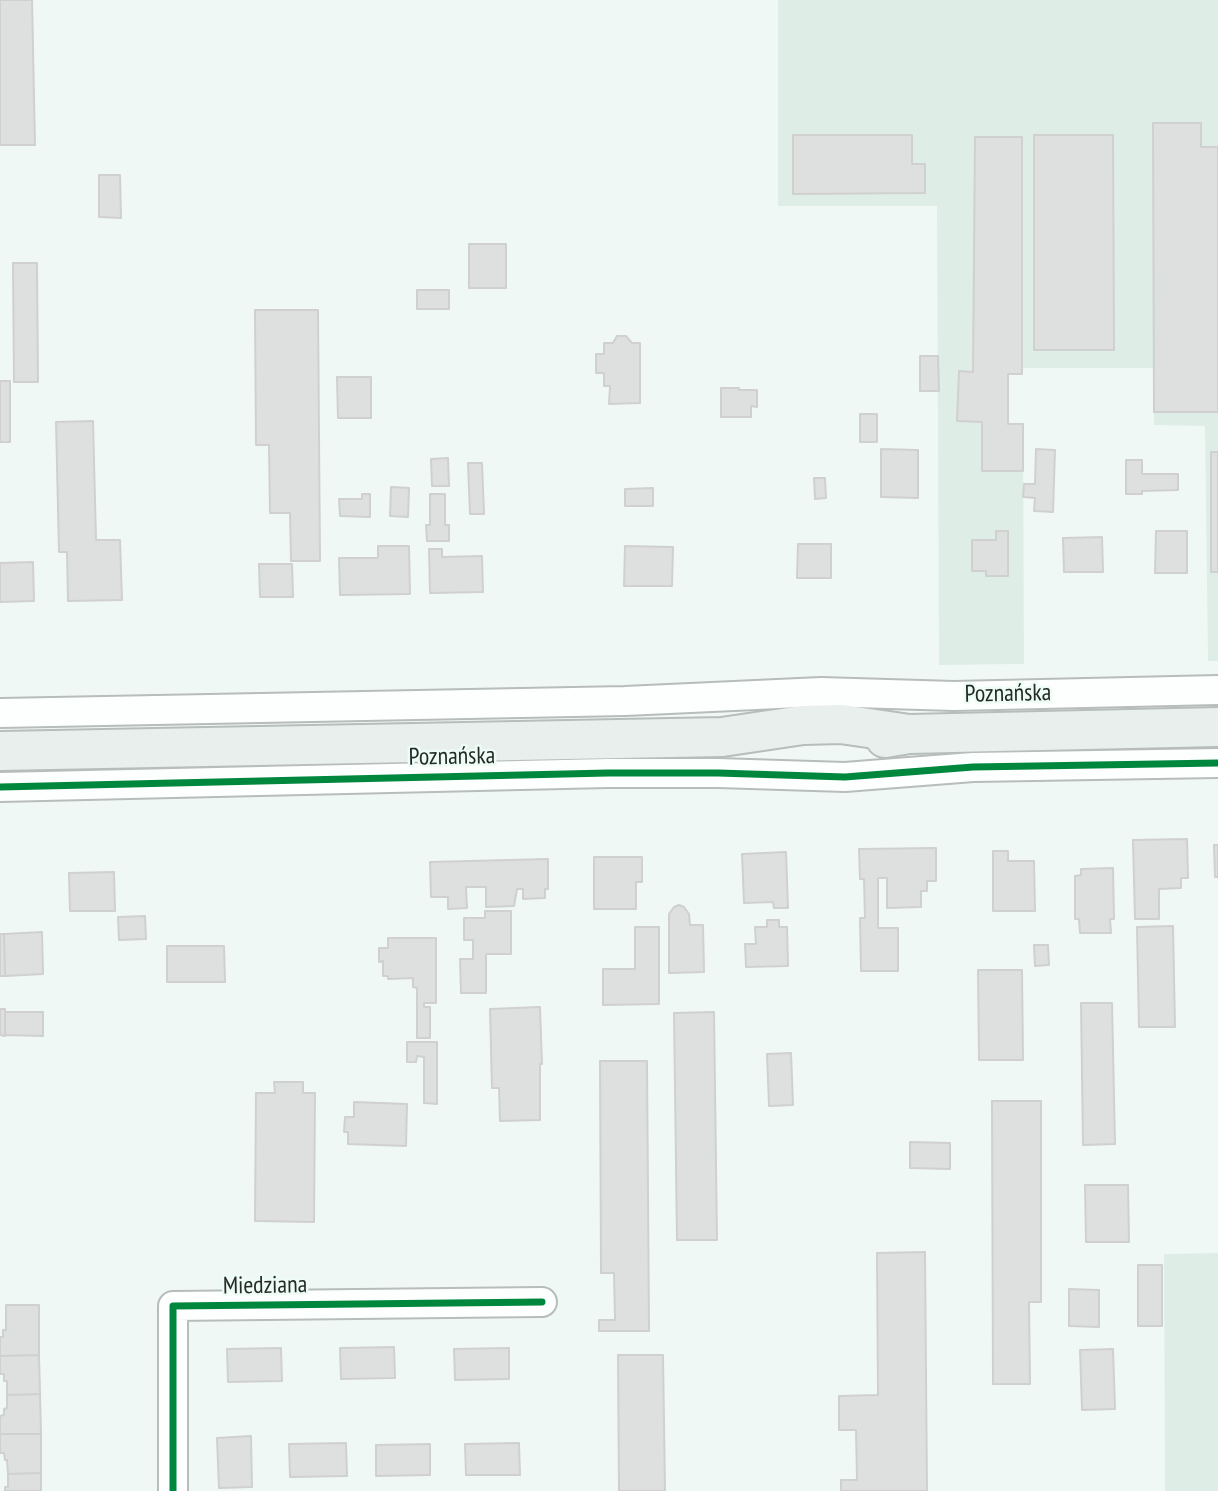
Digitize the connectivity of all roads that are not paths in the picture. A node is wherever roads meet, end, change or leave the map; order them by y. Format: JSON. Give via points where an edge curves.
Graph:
{"nodes":[{"id":1,"x":1218,"y":690,"type":"edge"},
{"id":2,"x":0,"y":713,"type":"edge"},
{"id":3,"x":1218,"y":727,"type":"edge"},
{"id":4,"x":0,"y":751,"type":"edge"},
{"id":5,"x":1218,"y":763,"type":"edge"},
{"id":6,"x":0,"y":787,"type":"edge"},
{"id":7,"x":542,"y":1302,"type":"dead end"},
{"id":8,"x":173,"y":1491,"type":"edge"}],
"edges":[{"from":1,"to":2,"type":"street","name":"Poznańska","via":[[954,696],[821,692],[612,701]]},
{"from":3,"to":4,"type":"main road","name":"Poznańska","via":[[909,734],[841,724],[722,737]]},
{"from":5,"to":6,"type":"street","name":"Poznańska","via":[[973,767],[845,777],[622,773]]},
{"from":7,"to":8,"type":"street","name":"Miedziana","via":[[173,1306]]}]}
